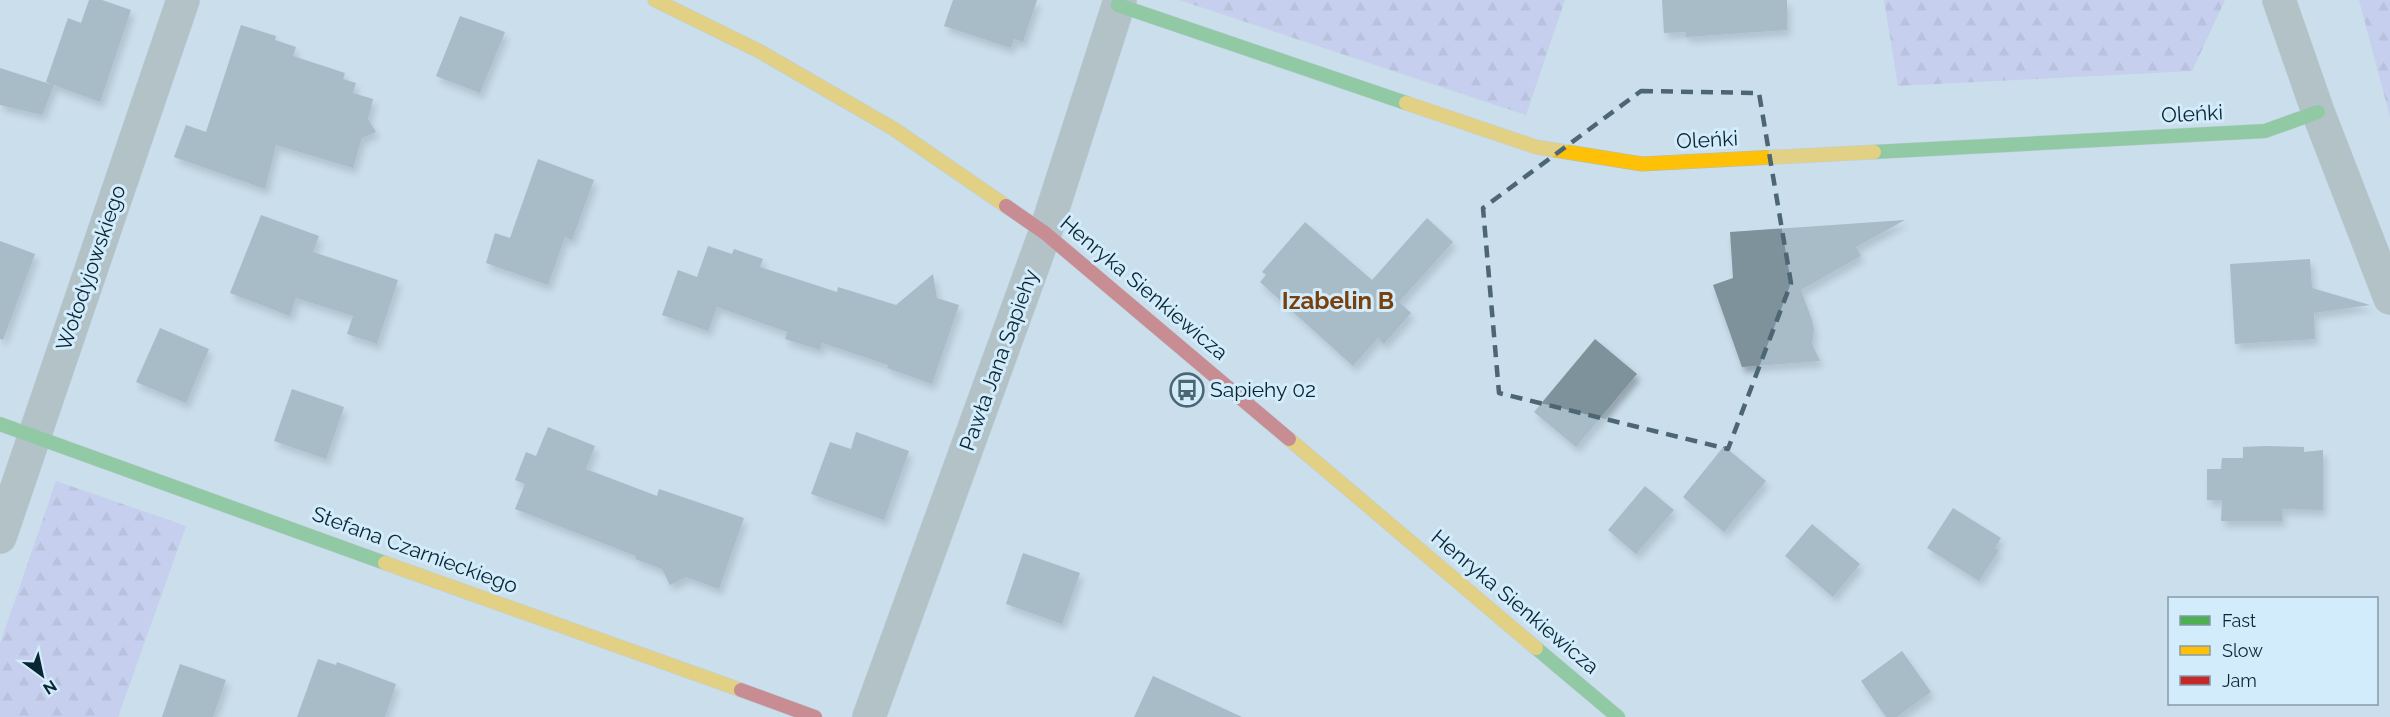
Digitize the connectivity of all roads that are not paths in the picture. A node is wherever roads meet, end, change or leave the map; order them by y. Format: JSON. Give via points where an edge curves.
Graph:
{"nodes":[{"id":1,"x":183,"y":0,"type":"edge"},
{"id":2,"x":655,"y":0,"type":"edge"},
{"id":3,"x":2279,"y":0,"type":"edge"},
{"id":4,"x":1119,"y":3,"type":"edge"},
{"id":5,"x":2318,"y":112,"type":"junction"},
{"id":6,"x":1045,"y":233,"type":"junction"},
{"id":7,"x":2390,"y":298,"type":"edge"},
{"id":8,"x":0,"y":424,"type":"edge"},
{"id":9,"x":34,"y":436,"type":"junction"},
{"id":10,"x":0,"y":537,"type":"edge"},
{"id":11,"x":815,"y":717,"type":"edge"},
{"id":12,"x":869,"y":717,"type":"edge"},
{"id":13,"x":1618,"y":717,"type":"edge"}],
"edges":[{"from":1,"to":9,"type":"street","name":"Wołodyjowskiego"},
{"from":2,"to":6,"type":"street","name":"Henryka Sienkiewicza","via":[[759,51],[894,129]]},
{"from":3,"to":5,"type":"street"},
{"from":4,"to":5,"type":"street","name":"Oleńki","via":[[1536,147],[1642,164],[2265,131]]},
{"from":4,"to":6,"type":"street","name":"Pawła Jana Sapiehy"},
{"from":5,"to":7,"type":"street"},
{"from":6,"to":12,"type":"street","name":"Pawła Jana Sapiehy"},
{"from":6,"to":13,"type":"street","name":"Henryka Sienkiewicza"},
{"from":8,"to":9,"type":"street","name":"Stefana Czarnieckiego"},
{"from":9,"to":10,"type":"street","name":"Wołodyjowskiego"},
{"from":9,"to":11,"type":"street","name":"Stefana Czarnieckiego"}]}
